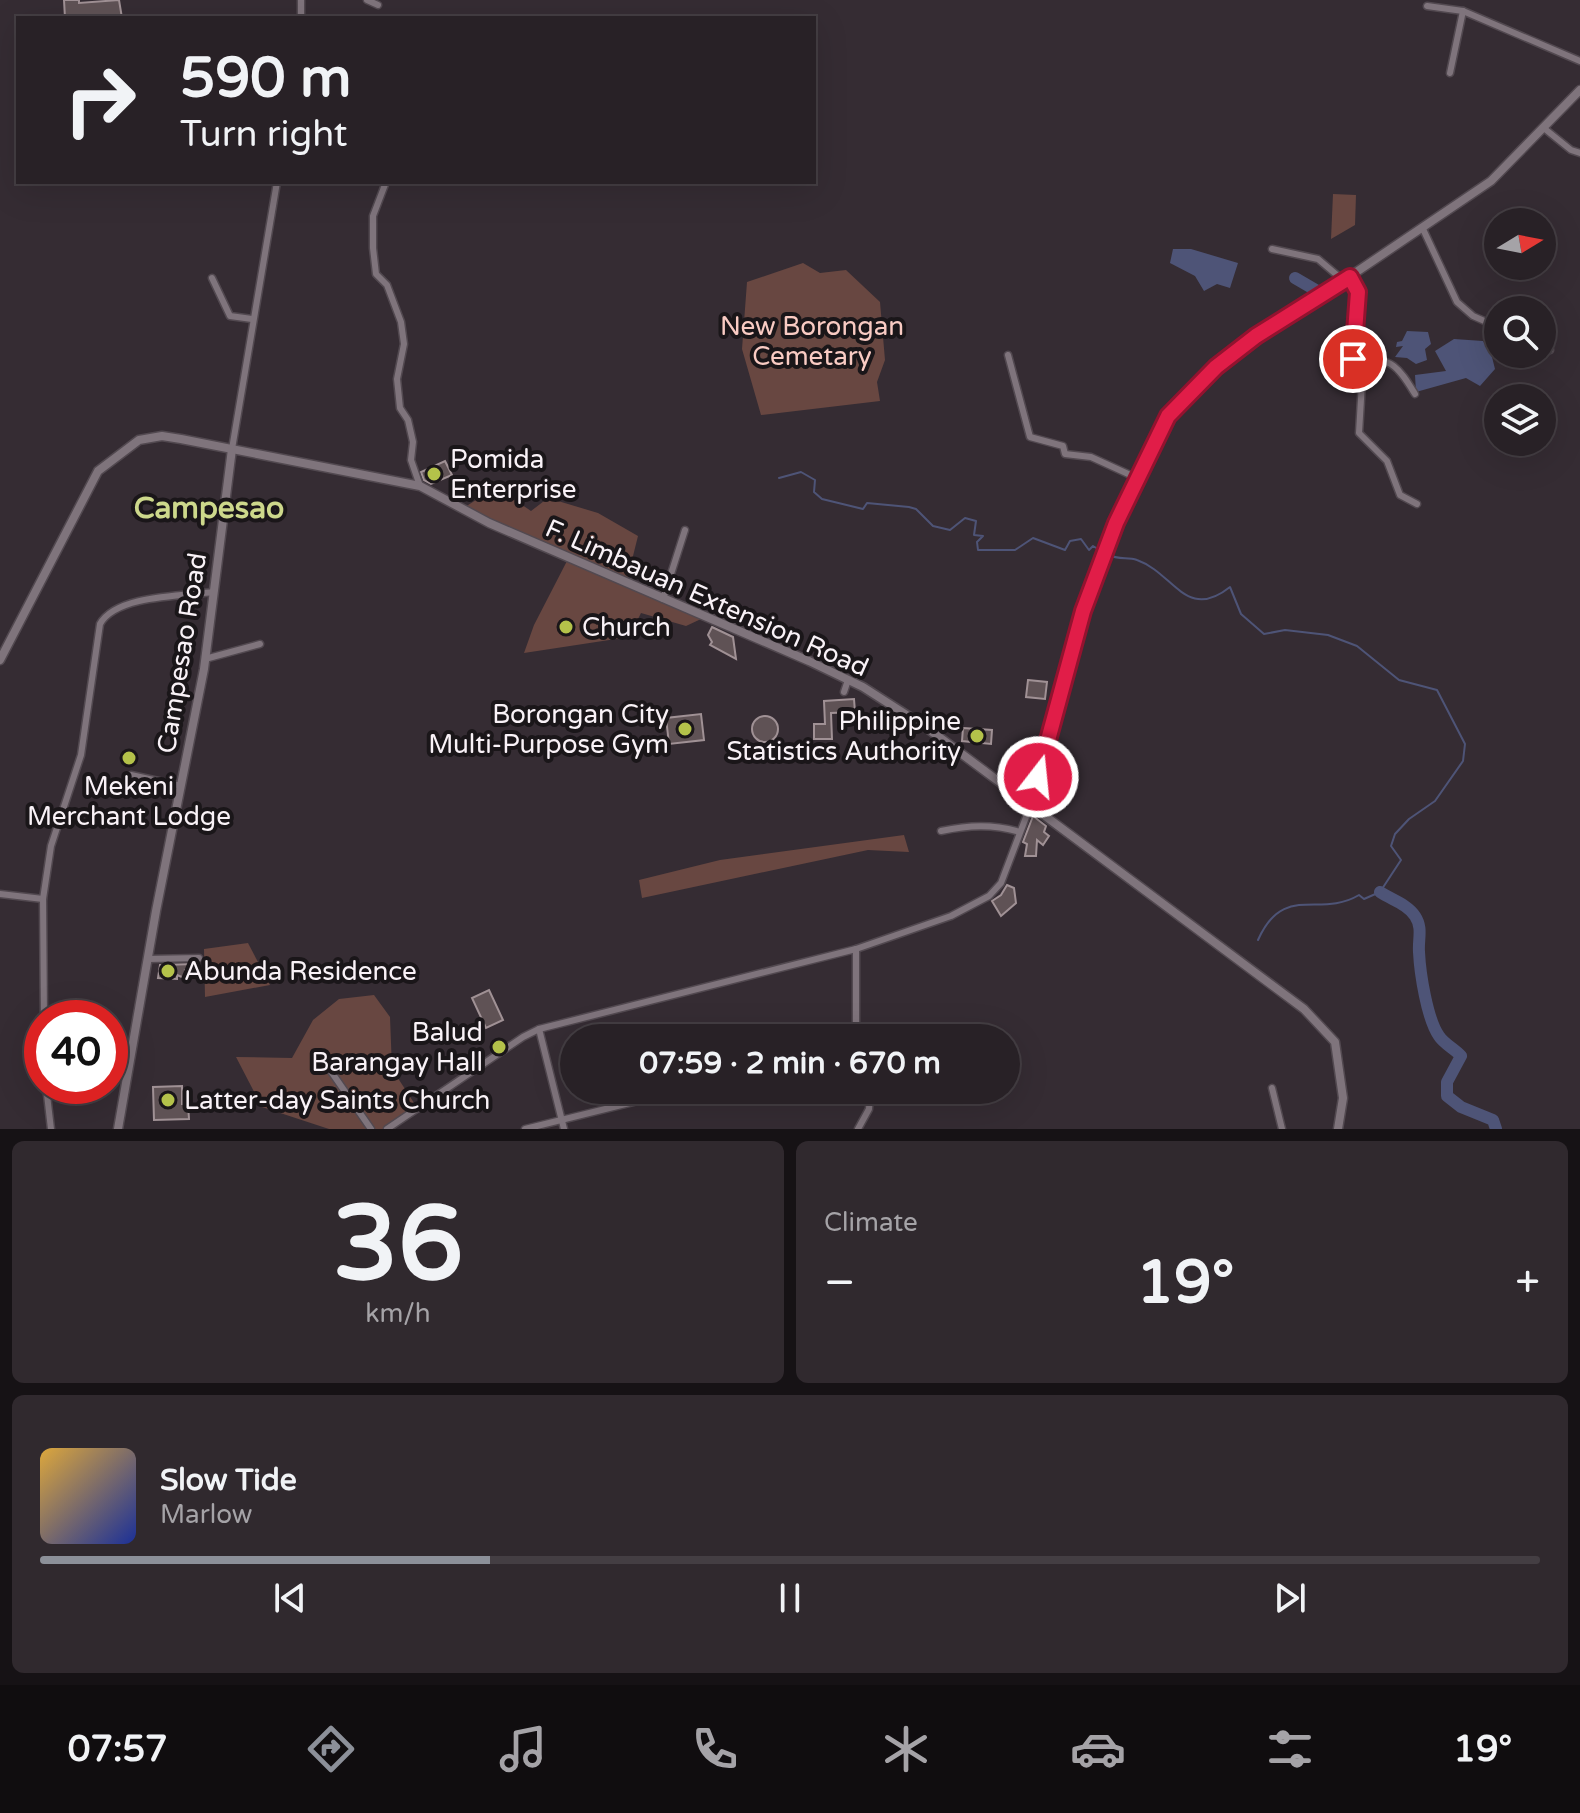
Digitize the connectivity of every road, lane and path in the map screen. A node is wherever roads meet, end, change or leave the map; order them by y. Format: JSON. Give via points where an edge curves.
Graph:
{"nodes":[{"id":1,"x":367,"y":0,"type":"edge"},
{"id":2,"x":378,"y":5,"type":"dead end"},
{"id":3,"x":1427,"y":6,"type":"dead end"},
{"id":4,"x":1463,"y":11,"type":"junction"},
{"id":5,"x":1580,"y":61,"type":"edge"},
{"id":6,"x":1450,"y":73,"type":"dead end"},
{"id":7,"x":1580,"y":90,"type":"edge"},
{"id":8,"x":1545,"y":129,"type":"junction"},
{"id":9,"x":1580,"y":153,"type":"edge"},
{"id":10,"x":277,"y":184,"type":"edge"},
{"id":11,"x":385,"y":184,"type":"edge"},
{"id":12,"x":1423,"y":229,"type":"junction"},
{"id":13,"x":1272,"y":249,"type":"dead end"},
{"id":14,"x":212,"y":278,"type":"dead end"},
{"id":15,"x":1347,"y":279,"type":"junction"},
{"id":16,"x":252,"y":319,"type":"junction"},
{"id":17,"x":1484,"y":321,"type":"edge"},
{"id":18,"x":1008,"y":355,"type":"dead end"},
{"id":19,"x":1363,"y":365,"type":"junction"},
{"id":20,"x":1415,"y":394,"type":"dead end"},
{"id":21,"x":232,"y":449,"type":"junction"},
{"id":22,"x":1137,"y":478,"type":"junction"},
{"id":23,"x":420,"y":486,"type":"junction"},
{"id":24,"x":1417,"y":504,"type":"dead end"},
{"id":25,"x":685,"y":530,"type":"dead end"},
{"id":26,"x":214,"y":592,"type":"junction"},
{"id":27,"x":663,"y":600,"type":"junction"},
{"id":28,"x":260,"y":644,"type":"dead end"},
{"id":29,"x":205,"y":659,"type":"junction"},
{"id":30,"x":0,"y":660,"type":"edge"},
{"id":31,"x":848,"y":680,"type":"junction"},
{"id":32,"x":844,"y":692,"type":"dead end"},
{"id":33,"x":131,"y":775,"type":"dead end"},
{"id":34,"x":181,"y":786,"type":"junction"},
{"id":35,"x":1031,"y":804,"type":"junction"},
{"id":36,"x":941,"y":831,"type":"dead end"},
{"id":37,"x":1020,"y":832,"type":"junction"},
{"id":38,"x":0,"y":894,"type":"edge"},
{"id":39,"x":43,"y":899,"type":"junction"},
{"id":40,"x":856,"y":949,"type":"junction"},
{"id":41,"x":199,"y":958,"type":"dead end"},
{"id":42,"x":148,"y":959,"type":"junction"},
{"id":43,"x":44,"y":1000,"type":"edge"},
{"id":44,"x":856,"y":1024,"type":"edge"},
{"id":45,"x":539,"y":1029,"type":"junction"},
{"id":46,"x":330,"y":1070,"type":"dead end"},
{"id":47,"x":1272,"y":1088,"type":"dead end"},
{"id":48,"x":48,"y":1104,"type":"edge"},
{"id":49,"x":624,"y":1104,"type":"edge"},
{"id":50,"x":869,"y":1104,"type":"edge"},
{"id":51,"x":561,"y":1119,"type":"junction"},
{"id":52,"x":51,"y":1129,"type":"edge"},
{"id":53,"x":118,"y":1129,"type":"edge"},
{"id":54,"x":371,"y":1129,"type":"edge"},
{"id":55,"x":387,"y":1129,"type":"edge"},
{"id":56,"x":525,"y":1129,"type":"edge"},
{"id":57,"x":564,"y":1129,"type":"edge"},
{"id":58,"x":858,"y":1129,"type":"edge"},
{"id":59,"x":1282,"y":1129,"type":"edge"},
{"id":60,"x":1338,"y":1129,"type":"edge"}],
"edges":[{"from":1,"to":2,"type":"street"},
{"from":3,"to":4,"type":"street"},
{"from":4,"to":5,"type":"street"},
{"from":4,"to":6,"type":"street"},
{"from":7,"to":8,"type":"street"},
{"from":8,"to":9,"type":"street"},
{"from":8,"to":12,"type":"street","via":[[1491,181]]},
{"from":10,"to":16,"type":"street","name":"Campesao Road"},
{"from":11,"to":23,"type":"street","via":[[373,216],[373,248],[376,274],[387,285],[401,322],[400,408],[408,420],[411,460]]},
{"from":12,"to":15,"type":"street"},
{"from":12,"to":17,"type":"street","via":[[1457,302]]},
{"from":13,"to":15,"type":"street","via":[[1318,259]]},
{"from":14,"to":16,"type":"street","via":[[230,316]]},
{"from":15,"to":19,"type":"street","via":[[1358,292],[1353,359]]},
{"from":15,"to":22,"type":"street","via":[[1278,320],[1216,367],[1168,416]]},
{"from":16,"to":21,"type":"street","name":"Campesao Road"},
{"from":18,"to":22,"type":"street","via":[[1030,437]]},
{"from":19,"to":20,"type":"street","via":[[1385,361],[1398,366]]},
{"from":19,"to":24,"type":"street","via":[[1359,433],[1387,461],[1400,495]]},
{"from":21,"to":23,"type":"street","name":"F. Limbauan Extension Road"},
{"from":21,"to":26,"type":"street","name":"Campesao Road"},
{"from":21,"to":30,"type":"street","name":"F. Limbauan Extension Road","via":[[162,436],[139,440],[98,471]]},
{"from":22,"to":35,"type":"street","via":[[1073,643]]},
{"from":23,"to":27,"type":"street","name":"F. Limbauan Extension Road","via":[[489,523]]},
{"from":25,"to":27,"type":"street"},
{"from":26,"to":29,"type":"street","name":"Campesao Road"},
{"from":26,"to":39,"type":"street","via":[[136,601],[106,613],[100,624],[81,755],[51,846]]},
{"from":27,"to":31,"type":"street","name":"F. Limbauan Extension Road"},
{"from":28,"to":29,"type":"street"},
{"from":29,"to":34,"type":"street","name":"Campesao Road"},
{"from":31,"to":32,"type":"street"},
{"from":31,"to":35,"type":"street","name":"F. Limbauan Extension Road","via":[[927,728]]},
{"from":33,"to":34,"type":"street"},
{"from":34,"to":42,"type":"street","name":"Campesao Road"},
{"from":35,"to":37,"type":"street"},
{"from":35,"to":60,"type":"street","name":"F. Limbauan Extension Road","via":[[1304,1009],[1335,1042],[1343,1098]]},
{"from":36,"to":37,"type":"street","via":[[998,825]]},
{"from":37,"to":40,"type":"street","via":[[1001,883],[989,896],[951,916]]},
{"from":38,"to":39,"type":"street"},
{"from":39,"to":43,"type":"street"},
{"from":40,"to":44,"type":"street"},
{"from":40,"to":45,"type":"street"},
{"from":41,"to":42,"type":"street"},
{"from":42,"to":53,"type":"street","name":"Campesao Road"},
{"from":45,"to":51,"type":"street"},
{"from":45,"to":55,"type":"street"},
{"from":46,"to":54,"type":"street"},
{"from":47,"to":59,"type":"street"},
{"from":48,"to":52,"type":"street"},
{"from":49,"to":51,"type":"street"},
{"from":50,"to":58,"type":"street"},
{"from":51,"to":56,"type":"street"},
{"from":51,"to":57,"type":"street"}]}
